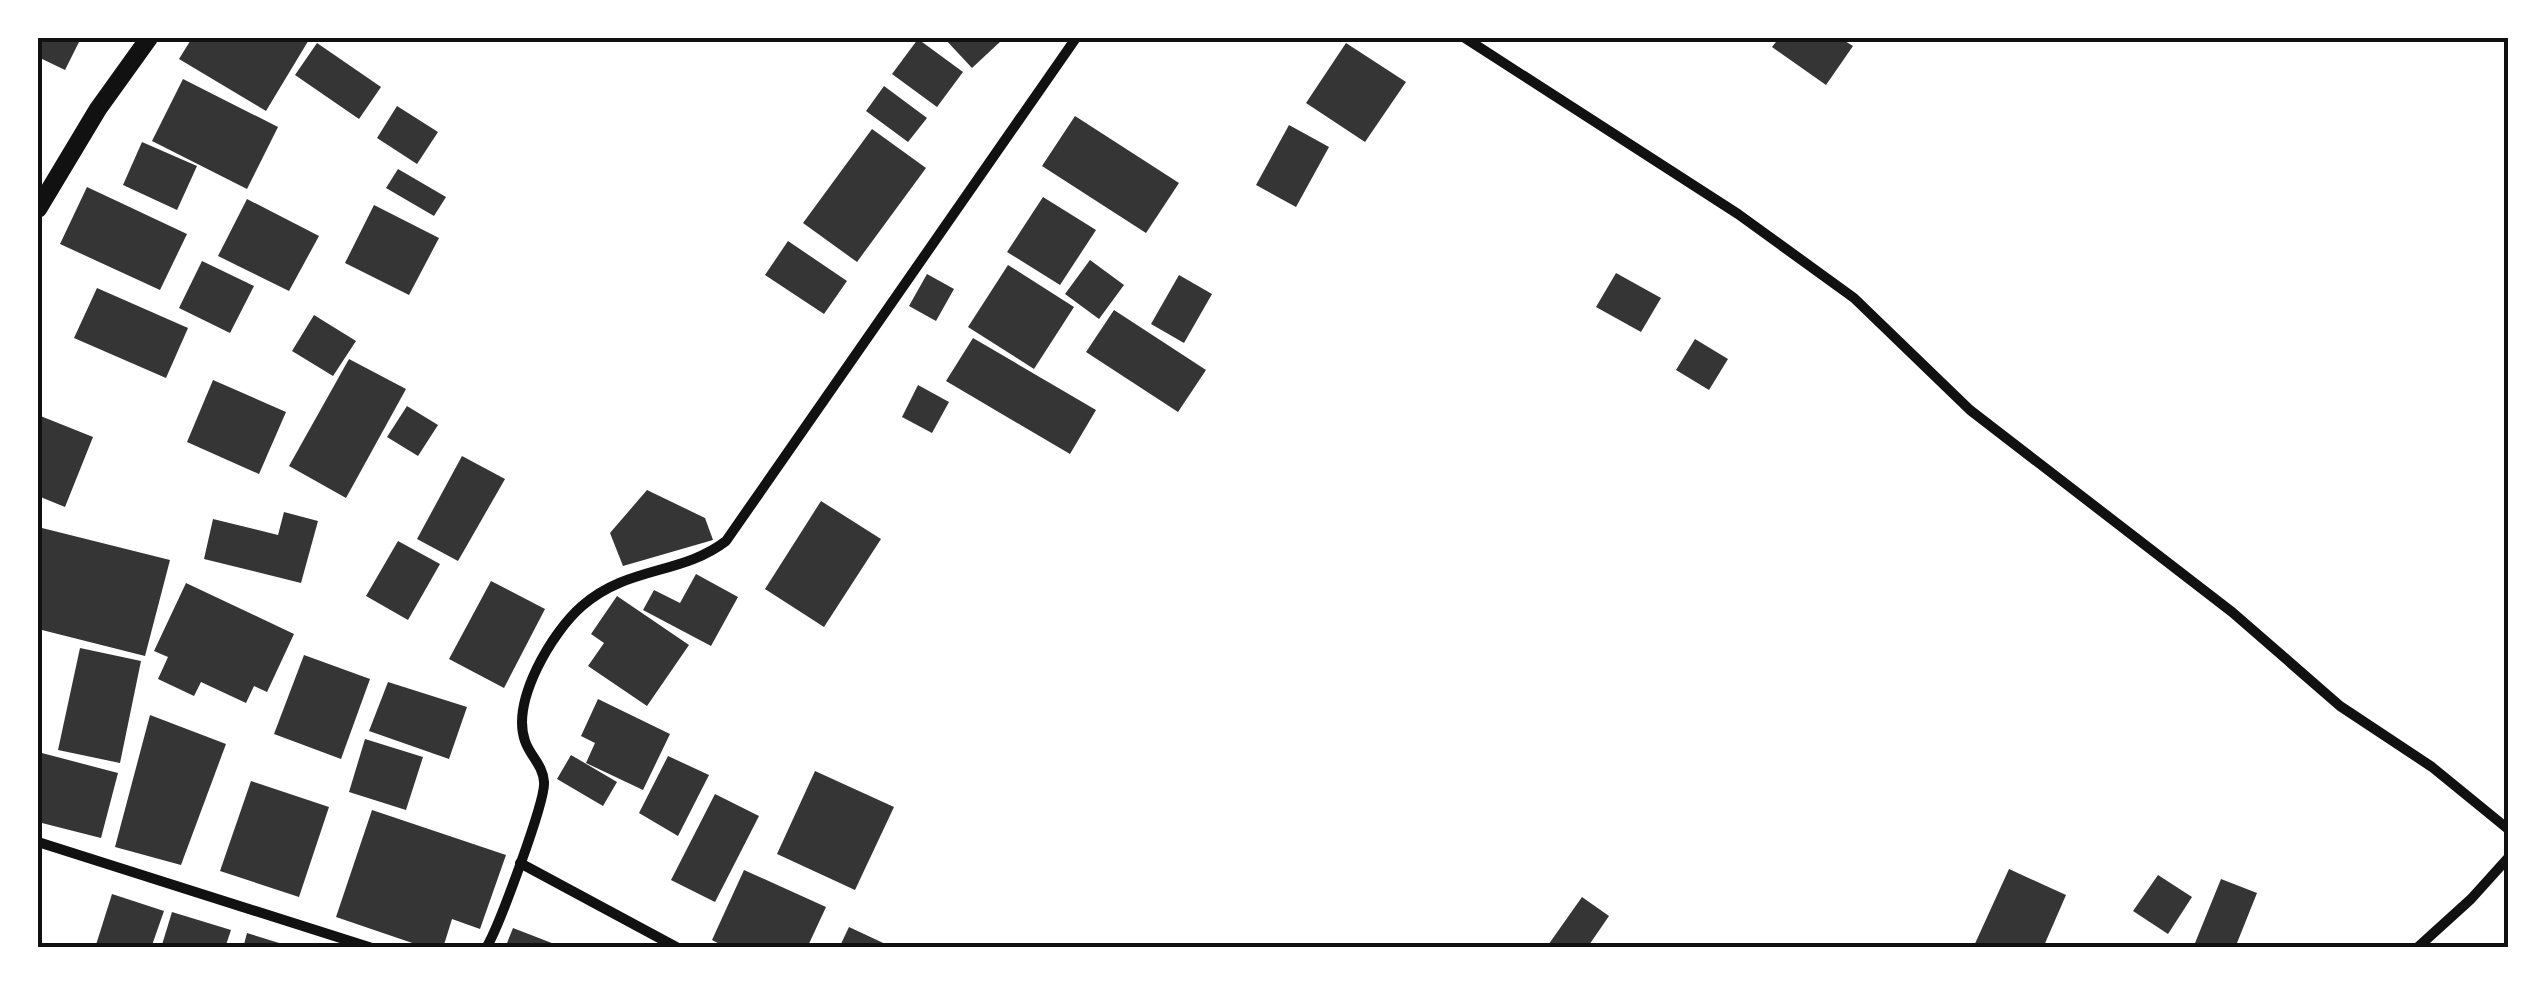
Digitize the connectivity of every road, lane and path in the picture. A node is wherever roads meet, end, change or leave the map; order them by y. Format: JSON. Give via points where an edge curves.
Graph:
{"nodes":[{"id":1,"x":149,"y":38,"type":"edge"},
{"id":2,"x":1076,"y":38,"type":"edge"},
{"id":3,"x":1465,"y":38,"type":"edge"},
{"id":4,"x":38,"y":210,"type":"edge"},
{"id":5,"x":2508,"y":829,"type":"edge"},
{"id":6,"x":38,"y":842,"type":"edge"},
{"id":7,"x":2508,"y":858,"type":"edge"},
{"id":8,"x":520,"y":864,"type":"junction"},
{"id":9,"x":372,"y":948,"type":"edge"},
{"id":10,"x":486,"y":948,"type":"edge"},
{"id":11,"x":678,"y":948,"type":"edge"},
{"id":12,"x":2417,"y":948,"type":"edge"}],
"edges":[{"from":1,"to":4,"type":"street"},
{"from":2,"to":8,"type":"street","via":[[726,541],[598,592],[534,671],[524,740],[545,785]]},
{"from":3,"to":5,"type":"street","via":[[1738,214],[1854,298],[1970,410],[2232,612],[2340,706],[2432,767]]},
{"from":6,"to":9,"type":"street"},
{"from":7,"to":12,"type":"street"},
{"from":8,"to":10,"type":"street"},
{"from":8,"to":11,"type":"street"}]}
